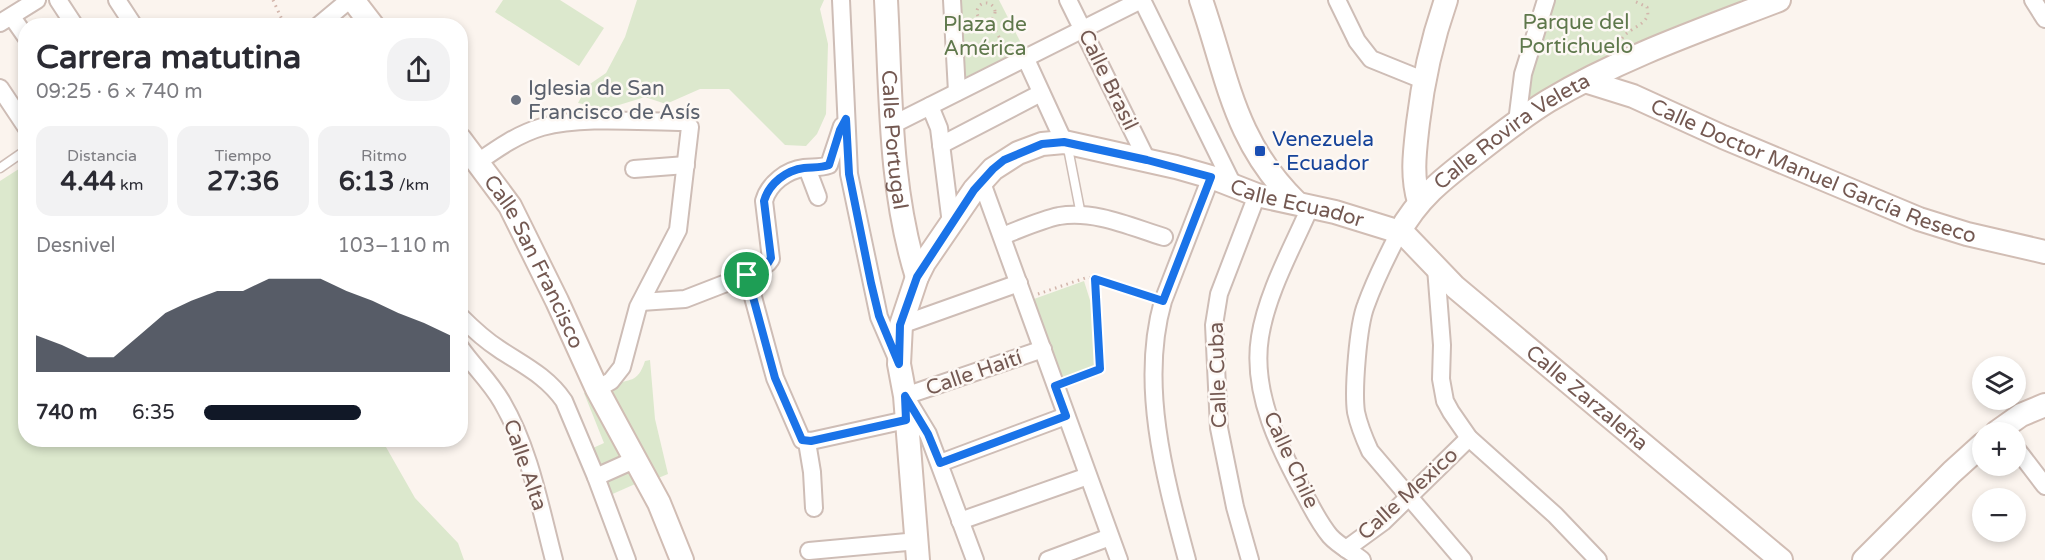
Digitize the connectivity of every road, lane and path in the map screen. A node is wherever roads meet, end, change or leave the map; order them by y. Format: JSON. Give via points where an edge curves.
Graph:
{"nodes":[{"id":1,"x":58,"y":0,"type":"edge"},
{"id":2,"x":117,"y":0,"type":"edge"},
{"id":3,"x":273,"y":0,"type":"edge"},
{"id":4,"x":841,"y":0,"type":"edge"},
{"id":5,"x":886,"y":0,"type":"edge"},
{"id":6,"x":952,"y":0,"type":"edge"},
{"id":7,"x":980,"y":0,"type":"edge"},
{"id":8,"x":1068,"y":0,"type":"edge"},
{"id":9,"x":1141,"y":0,"type":"edge"},
{"id":10,"x":1201,"y":0,"type":"edge"},
{"id":11,"x":1337,"y":0,"type":"edge"},
{"id":12,"x":1446,"y":0,"type":"edge"},
{"id":13,"x":1546,"y":0,"type":"edge"},
{"id":14,"x":1632,"y":0,"type":"edge"},
{"id":15,"x":1779,"y":0,"type":"edge"},
{"id":16,"x":2033,"y":0,"type":"edge"},
{"id":17,"x":356,"y":1,"type":"edge"},
{"id":18,"x":982,"y":4,"type":"junction"},
{"id":19,"x":70,"y":18,"type":"edge"},
{"id":20,"x":129,"y":18,"type":"edge"},
{"id":21,"x":281,"y":18,"type":"edge"},
{"id":22,"x":330,"y":18,"type":"edge"},
{"id":23,"x":368,"y":18,"type":"edge"},
{"id":24,"x":2045,"y":19,"type":"edge"},
{"id":25,"x":990,"y":20,"type":"junction"},
{"id":26,"x":1082,"y":29,"type":"junction"},
{"id":27,"x":1019,"y":61,"type":"junction"},
{"id":28,"x":1627,"y":62,"type":"junction"},
{"id":29,"x":1423,"y":80,"type":"junction"},
{"id":30,"x":1585,"y":81,"type":"junction"},
{"id":31,"x":0,"y":88,"type":"edge"},
{"id":32,"x":957,"y":92,"type":"junction"},
{"id":33,"x":1041,"y":93,"type":"junction"},
{"id":34,"x":930,"y":106,"type":"junction"},
{"id":35,"x":18,"y":115,"type":"edge"},
{"id":36,"x":846,"y":119,"type":"junction"},
{"id":37,"x":1517,"y":122,"type":"junction"},
{"id":38,"x":892,"y":125,"type":"junction"},
{"id":39,"x":1065,"y":143,"type":"junction"},
{"id":40,"x":941,"y":145,"type":"junction"},
{"id":41,"x":468,"y":149,"type":"edge"},
{"id":42,"x":18,"y":156,"type":"edge"},
{"id":43,"x":1147,"y":160,"type":"junction"},
{"id":44,"x":478,"y":162,"type":"junction"},
{"id":45,"x":686,"y":165,"type":"junction"},
{"id":46,"x":0,"y":168,"type":"edge"},
{"id":47,"x":807,"y":168,"type":"junction"},
{"id":48,"x":634,"y":169,"type":"dead end"},
{"id":49,"x":1211,"y":177,"type":"junction"},
{"id":50,"x":981,"y":180,"type":"junction"},
{"id":51,"x":1233,"y":186,"type":"junction"},
{"id":52,"x":1257,"y":195,"type":"junction"},
{"id":53,"x":818,"y":197,"type":"dead end"},
{"id":54,"x":1419,"y":202,"type":"junction"},
{"id":55,"x":1304,"y":204,"type":"junction"},
{"id":56,"x":1081,"y":215,"type":"junction"},
{"id":57,"x":951,"y":224,"type":"junction"},
{"id":58,"x":1398,"y":233,"type":"junction"},
{"id":59,"x":1002,"y":236,"type":"junction"},
{"id":60,"x":1164,"y":237,"type":"dead end"},
{"id":61,"x":2045,"y":252,"type":"edge"},
{"id":62,"x":1436,"y":268,"type":"junction"},
{"id":63,"x":747,"y":275,"type":"junction"},
{"id":64,"x":917,"y":277,"type":"junction"},
{"id":65,"x":1095,"y":279,"type":"junction"},
{"id":66,"x":1022,"y":291,"type":"junction"},
{"id":67,"x":1163,"y":301,"type":"junction"},
{"id":68,"x":641,"y":302,"type":"junction"},
{"id":69,"x":468,"y":324,"type":"edge"},
{"id":70,"x":900,"y":325,"type":"junction"},
{"id":71,"x":1043,"y":349,"type":"junction"},
{"id":72,"x":504,"y":352,"type":"junction"},
{"id":73,"x":468,"y":358,"type":"edge"},
{"id":74,"x":899,"y":364,"type":"junction"},
{"id":75,"x":485,"y":375,"type":"junction"},
{"id":76,"x":1055,"y":386,"type":"junction"},
{"id":77,"x":597,"y":389,"type":"junction"},
{"id":78,"x":905,"y":396,"type":"junction"},
{"id":79,"x":2045,"y":405,"type":"edge"},
{"id":80,"x":1066,"y":416,"type":"junction"},
{"id":81,"x":906,"y":420,"type":"junction"},
{"id":82,"x":2012,"y":422,"type":"edge"},
{"id":83,"x":1469,"y":438,"type":"junction"},
{"id":84,"x":807,"y":442,"type":"junction"},
{"id":85,"x":1972,"y":454,"type":"edge"},
{"id":86,"x":634,"y":460,"type":"junction"},
{"id":87,"x":2026,"y":461,"type":"edge"},
{"id":88,"x":940,"y":463,"type":"junction"},
{"id":89,"x":1088,"y":476,"type":"junction"},
{"id":90,"x":596,"y":477,"type":"junction"},
{"id":91,"x":2045,"y":486,"type":"edge"},
{"id":92,"x":1409,"y":496,"type":"junction"},
{"id":93,"x":814,"y":508,"type":"dead end"},
{"id":94,"x":960,"y":521,"type":"junction"},
{"id":95,"x":1110,"y":537,"type":"junction"},
{"id":96,"x":1346,"y":549,"type":"junction"},
{"id":97,"x":918,"y":550,"type":"edge"},
{"id":98,"x":809,"y":551,"type":"dead end"},
{"id":99,"x":554,"y":560,"type":"edge"},
{"id":100,"x":627,"y":560,"type":"edge"},
{"id":101,"x":682,"y":560,"type":"edge"},
{"id":102,"x":975,"y":560,"type":"edge"},
{"id":103,"x":1048,"y":560,"type":"edge"},
{"id":104,"x":1119,"y":560,"type":"edge"},
{"id":105,"x":1187,"y":560,"type":"edge"},
{"id":106,"x":1250,"y":560,"type":"edge"},
{"id":107,"x":1362,"y":560,"type":"edge"},
{"id":108,"x":1463,"y":560,"type":"edge"},
{"id":109,"x":1598,"y":560,"type":"edge"},
{"id":110,"x":1780,"y":560,"type":"edge"},
{"id":111,"x":1864,"y":560,"type":"edge"}],
"edges":[{"from":1,"to":19,"type":"street"},
{"from":2,"to":20,"type":"street"},
{"from":3,"to":21,"type":"path"},
{"from":4,"to":36,"type":"street"},
{"from":5,"to":38,"type":"street","name":"Calle Portugal"},
{"from":6,"to":32,"type":"street"},
{"from":7,"to":18,"type":"path"},
{"from":8,"to":26,"type":"street","name":"Calle Brasil"},
{"from":9,"to":26,"type":"street"},
{"from":9,"to":51,"type":"street"},
{"from":10,"to":55,"type":"street","via":[[1228,89],[1254,149],[1277,182]]},
{"from":11,"to":29,"type":"street","via":[[1357,41],[1371,59]]},
{"from":12,"to":29,"type":"street"},
{"from":13,"to":37,"type":"street","via":[[1523,74]]},
{"from":14,"to":28,"type":"path","via":[[1647,7],[1648,15],[1620,40]]},
{"from":15,"to":28,"type":"street","name":"Calle Rovira Veleta"},
{"from":16,"to":24,"type":"street"},
{"from":17,"to":22,"type":"street"},
{"from":17,"to":23,"type":"street"},
{"from":18,"to":25,"type":"path","via":[[994,8]]},
{"from":18,"to":25,"type":"path","via":[[978,16]]},
{"from":25,"to":27,"type":"path"},
{"from":26,"to":27,"type":"street"},
{"from":26,"to":43,"type":"street","name":"Calle Brasil"},
{"from":27,"to":32,"type":"street"},
{"from":27,"to":33,"type":"street"},
{"from":28,"to":30,"type":"street","name":"Calle Rovira Veleta"},
{"from":29,"to":54,"type":"street","via":[[1414,157]]},
{"from":30,"to":37,"type":"street","name":"Calle Rovira Veleta"},
{"from":30,"to":61,"type":"street","name":"Calle Doctor Manuel García Reseco","via":[[1633,96],[1918,219]]},
{"from":31,"to":35,"type":"street"},
{"from":32,"to":34,"type":"street"},
{"from":33,"to":39,"type":"street"},
{"from":33,"to":40,"type":"street"},
{"from":34,"to":38,"type":"street"},
{"from":34,"to":40,"type":"street"},
{"from":36,"to":47,"type":"street","via":[[829,165]]},
{"from":36,"to":74,"type":"street","via":[[849,174],[871,283],[879,316]]},
{"from":37,"to":54,"type":"street","name":"Calle Rovira Veleta"},
{"from":38,"to":64,"type":"street","name":"Calle Portugal","via":[[899,207]]},
{"from":39,"to":43,"type":"street","name":"Calle Ecuador"},
{"from":39,"to":50,"type":"street","name":"Calle Ecuador","via":[[1042,144],[1018,153]]},
{"from":39,"to":56,"type":"lane"},
{"from":40,"to":57,"type":"street"},
{"from":41,"to":44,"type":"street","name":"Calle San Francisco"},
{"from":42,"to":46,"type":"lane"},
{"from":43,"to":49,"type":"street","name":"Calle Ecuador"},
{"from":44,"to":45,"type":"street","via":[[543,126],[589,121],[688,124]]},
{"from":44,"to":77,"type":"street","name":"Calle San Francisco","via":[[510,206]]},
{"from":45,"to":48,"type":"street"},
{"from":45,"to":68,"type":"street","via":[[678,230]]},
{"from":47,"to":53,"type":"street"},
{"from":47,"to":63,"type":"street","via":[[786,174],[766,195],[771,258]]},
{"from":49,"to":51,"type":"street","name":"Calle Ecuador"},
{"from":49,"to":67,"type":"street"},
{"from":50,"to":57,"type":"street","name":"Calle Ecuador"},
{"from":50,"to":59,"type":"street"},
{"from":51,"to":52,"type":"street","name":"Calle Ecuador"},
{"from":52,"to":55,"type":"street","name":"Calle Ecuador"},
{"from":52,"to":106,"type":"street","name":"Calle Cuba","via":[[1219,294],[1214,325],[1219,428]]},
{"from":54,"to":58,"type":"street","name":"Calle Rovira Veleta"},
{"from":55,"to":58,"type":"street","name":"Calle Ecuador"},
{"from":55,"to":96,"type":"street","name":"Calle Chile","via":[[1263,322],[1259,375],[1266,407],[1294,475],[1323,528]]},
{"from":56,"to":59,"type":"street","via":[[1048,219]]},
{"from":56,"to":60,"type":"street"},
{"from":57,"to":64,"type":"street","name":"Calle Ecuador"},
{"from":58,"to":62,"type":"street","name":"Calle Zarzaleña","via":[[1416,244]]},
{"from":58,"to":92,"type":"street","via":[[1360,323],[1356,409],[1370,451]]},
{"from":59,"to":66,"type":"street"},
{"from":62,"to":83,"type":"street","via":[[1442,389],[1451,412]]},
{"from":62,"to":110,"type":"street","name":"Calle Zarzaleña"},
{"from":63,"to":68,"type":"street","via":[[685,298]]},
{"from":63,"to":84,"type":"street","via":[[775,378],[800,436]]},
{"from":64,"to":70,"type":"street","name":"Calle Ecuador"},
{"from":65,"to":66,"type":"path","via":[[1088,277]]},
{"from":65,"to":67,"type":"path"},
{"from":65,"to":76,"type":"path","via":[[1100,369]]},
{"from":66,"to":70,"type":"street"},
{"from":66,"to":71,"type":"street"},
{"from":67,"to":105,"type":"street","via":[[1155,356],[1157,425]]},
{"from":68,"to":77,"type":"street","via":[[622,367],[611,381]]},
{"from":69,"to":72,"type":"street"},
{"from":70,"to":74,"type":"street","name":"Calle Ecuador"},
{"from":71,"to":76,"type":"street"},
{"from":71,"to":78,"type":"street","name":"Calle Haití"},
{"from":72,"to":75,"type":"street","via":[[485,369]]},
{"from":72,"to":90,"type":"street","via":[[538,373],[556,390]]},
{"from":73,"to":75,"type":"street","name":"Calle Alta"},
{"from":74,"to":78,"type":"street","name":"Calle Ecuador"},
{"from":75,"to":99,"type":"street","name":"Calle Alta","via":[[526,456]]},
{"from":76,"to":80,"type":"street"},
{"from":77,"to":86,"type":"street","name":"Calle San Francisco"},
{"from":78,"to":81,"type":"street","name":"Calle Ecuador"},
{"from":78,"to":88,"type":"street"},
{"from":79,"to":82,"type":"street"},
{"from":80,"to":88,"type":"street"},
{"from":80,"to":89,"type":"street"},
{"from":81,"to":84,"type":"street"},
{"from":81,"to":97,"type":"street","name":"Calle Ecuador"},
{"from":83,"to":92,"type":"street","name":"Calle Mexico"},
{"from":83,"to":109,"type":"street","via":[[1555,515]]},
{"from":84,"to":93,"type":"street"},
{"from":85,"to":111,"type":"street"},
{"from":86,"to":90,"type":"street"},
{"from":86,"to":101,"type":"street","name":"Calle San Francisco"},
{"from":87,"to":91,"type":"street"},
{"from":88,"to":94,"type":"street"},
{"from":89,"to":94,"type":"street"},
{"from":89,"to":95,"type":"street"},
{"from":90,"to":100,"type":"street"},
{"from":92,"to":96,"type":"street","name":"Calle Mexico","via":[[1383,522]]},
{"from":92,"to":108,"type":"street"},
{"from":94,"to":102,"type":"street"},
{"from":95,"to":103,"type":"street"},
{"from":95,"to":104,"type":"street"},
{"from":96,"to":107,"type":"street","name":"Calle Chile"},
{"from":97,"to":98,"type":"street"}]}
